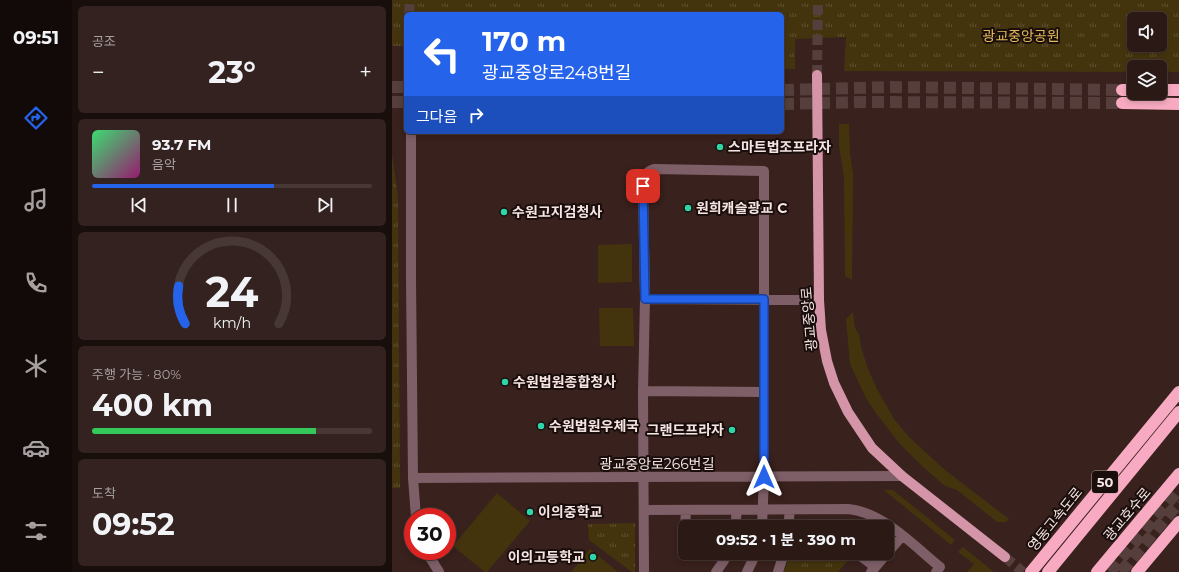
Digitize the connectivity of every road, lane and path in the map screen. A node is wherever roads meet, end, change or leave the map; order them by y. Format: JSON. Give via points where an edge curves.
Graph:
{"nodes":[{"id":1,"x":817,"y":75,"type":"tunnel mouth"},
{"id":2,"x":1167,"y":90,"type":"edge"},
{"id":3,"x":1179,"y":90,"type":"edge"},
{"id":4,"x":1122,"y":103,"type":"tunnel mouth"},
{"id":5,"x":1179,"y":104,"type":"edge"},
{"id":6,"x":411,"y":134,"type":"edge"},
{"id":7,"x":645,"y":299,"type":"junction"},
{"id":8,"x":764,"y":299,"type":"junction"},
{"id":9,"x":819,"y":300,"type":"junction"},
{"id":10,"x":643,"y":391,"type":"junction"},
{"id":11,"x":764,"y":392,"type":"junction"},
{"id":12,"x":1179,"y":392,"type":"edge"},
{"id":13,"x":1179,"y":412,"type":"edge"},
{"id":14,"x":1179,"y":474,"type":"edge"},
{"id":15,"x":902,"y":476,"type":"junction"},
{"id":16,"x":764,"y":477,"type":"junction"},
{"id":17,"x":413,"y":478,"type":"junction"},
{"id":18,"x":644,"y":478,"type":"junction"},
{"id":19,"x":415,"y":508,"type":"edge"},
{"id":20,"x":763,"y":509,"type":"junction"},
{"id":21,"x":644,"y":510,"type":"junction"},
{"id":22,"x":686,"y":510,"type":"junction"},
{"id":23,"x":736,"y":510,"type":"junction"},
{"id":24,"x":790,"y":510,"type":"junction"},
{"id":25,"x":686,"y":520,"type":"edge"},
{"id":26,"x":735,"y":520,"type":"edge"},
{"id":27,"x":762,"y":520,"type":"edge"},
{"id":28,"x":789,"y":520,"type":"edge"},
{"id":29,"x":1179,"y":522,"type":"edge"},
{"id":30,"x":902,"y":536,"type":"junction"},
{"id":31,"x":1111,"y":556,"type":"junction"},
{"id":32,"x":1004,"y":557,"type":"tunnel mouth"},
{"id":33,"x":432,"y":560,"type":"edge"},
{"id":34,"x":724,"y":560,"type":"edge"},
{"id":35,"x":753,"y":560,"type":"edge"},
{"id":36,"x":782,"y":560,"type":"edge"},
{"id":37,"x":865,"y":560,"type":"edge"},
{"id":38,"x":873,"y":569,"type":"edge"},
{"id":39,"x":439,"y":572,"type":"edge"},
{"id":40,"x":644,"y":572,"type":"edge"},
{"id":41,"x":716,"y":572,"type":"edge"},
{"id":42,"x":747,"y":572,"type":"edge"},
{"id":43,"x":778,"y":572,"type":"edge"},
{"id":44,"x":936,"y":572,"type":"edge"},
{"id":45,"x":1031,"y":572,"type":"edge"},
{"id":46,"x":1048,"y":572,"type":"edge"},
{"id":47,"x":1097,"y":572,"type":"edge"},
{"id":48,"x":1107,"y":572,"type":"edge"},
{"id":49,"x":1136,"y":572,"type":"edge"}],
"edges":[{"from":1,"to":9,"type":"main road","name":"광교중앙로"},
{"from":2,"to":3,"type":"highway"},
{"from":4,"to":5,"type":"highway"},
{"from":6,"to":17,"type":"street"},
{"from":7,"to":8,"type":"street"},
{"from":7,"to":8,"type":"street","via":[[643,186],[644,175],[654,169],[764,171]]},
{"from":7,"to":10,"type":"street"},
{"from":8,"to":9,"type":"street"},
{"from":8,"to":11,"type":"street"},
{"from":9,"to":15,"type":"main road","name":"광교중앙로","via":[[827,361],[841,398],[856,426],[872,448]]},
{"from":10,"to":11,"type":"street"},
{"from":10,"to":18,"type":"street"},
{"from":11,"to":16,"type":"street"},
{"from":12,"to":45,"type":"highway","name":"영동고속도로","number":"50"},
{"from":13,"to":46,"type":"highway","name":"영동고속도로","number":"50"},
{"from":14,"to":31,"type":"highway","name":"광교호수로"},
{"from":15,"to":16,"type":"street","name":"광교중앙로266번길"},
{"from":15,"to":32,"type":"main road","name":"광교중앙로"},
{"from":16,"to":18,"type":"street","name":"광교중앙로266번길"},
{"from":16,"to":20,"type":"street"},
{"from":17,"to":18,"type":"street","name":"광교중앙로266번길"},
{"from":17,"to":19,"type":"street"},
{"from":18,"to":21,"type":"street"},
{"from":20,"to":23,"type":"street"},
{"from":20,"to":24,"type":"street"},
{"from":20,"to":27,"type":"street"},
{"from":21,"to":22,"type":"street"},
{"from":21,"to":40,"type":"street"},
{"from":22,"to":23,"type":"street"},
{"from":22,"to":25,"type":"street"},
{"from":23,"to":26,"type":"street"},
{"from":24,"to":28,"type":"street"},
{"from":24,"to":30,"type":"street","via":[[858,510],[873,515]]},
{"from":29,"to":49,"type":"highway"},
{"from":30,"to":38,"type":"street"},
{"from":30,"to":44,"type":"street","via":[[940,567]]},
{"from":31,"to":47,"type":"highway","name":"광교호수로"},
{"from":31,"to":48,"type":"highway"},
{"from":33,"to":39,"type":"street"},
{"from":34,"to":41,"type":"street"},
{"from":35,"to":42,"type":"street"},
{"from":36,"to":43,"type":"street"},
{"from":37,"to":38,"type":"street"}]}
